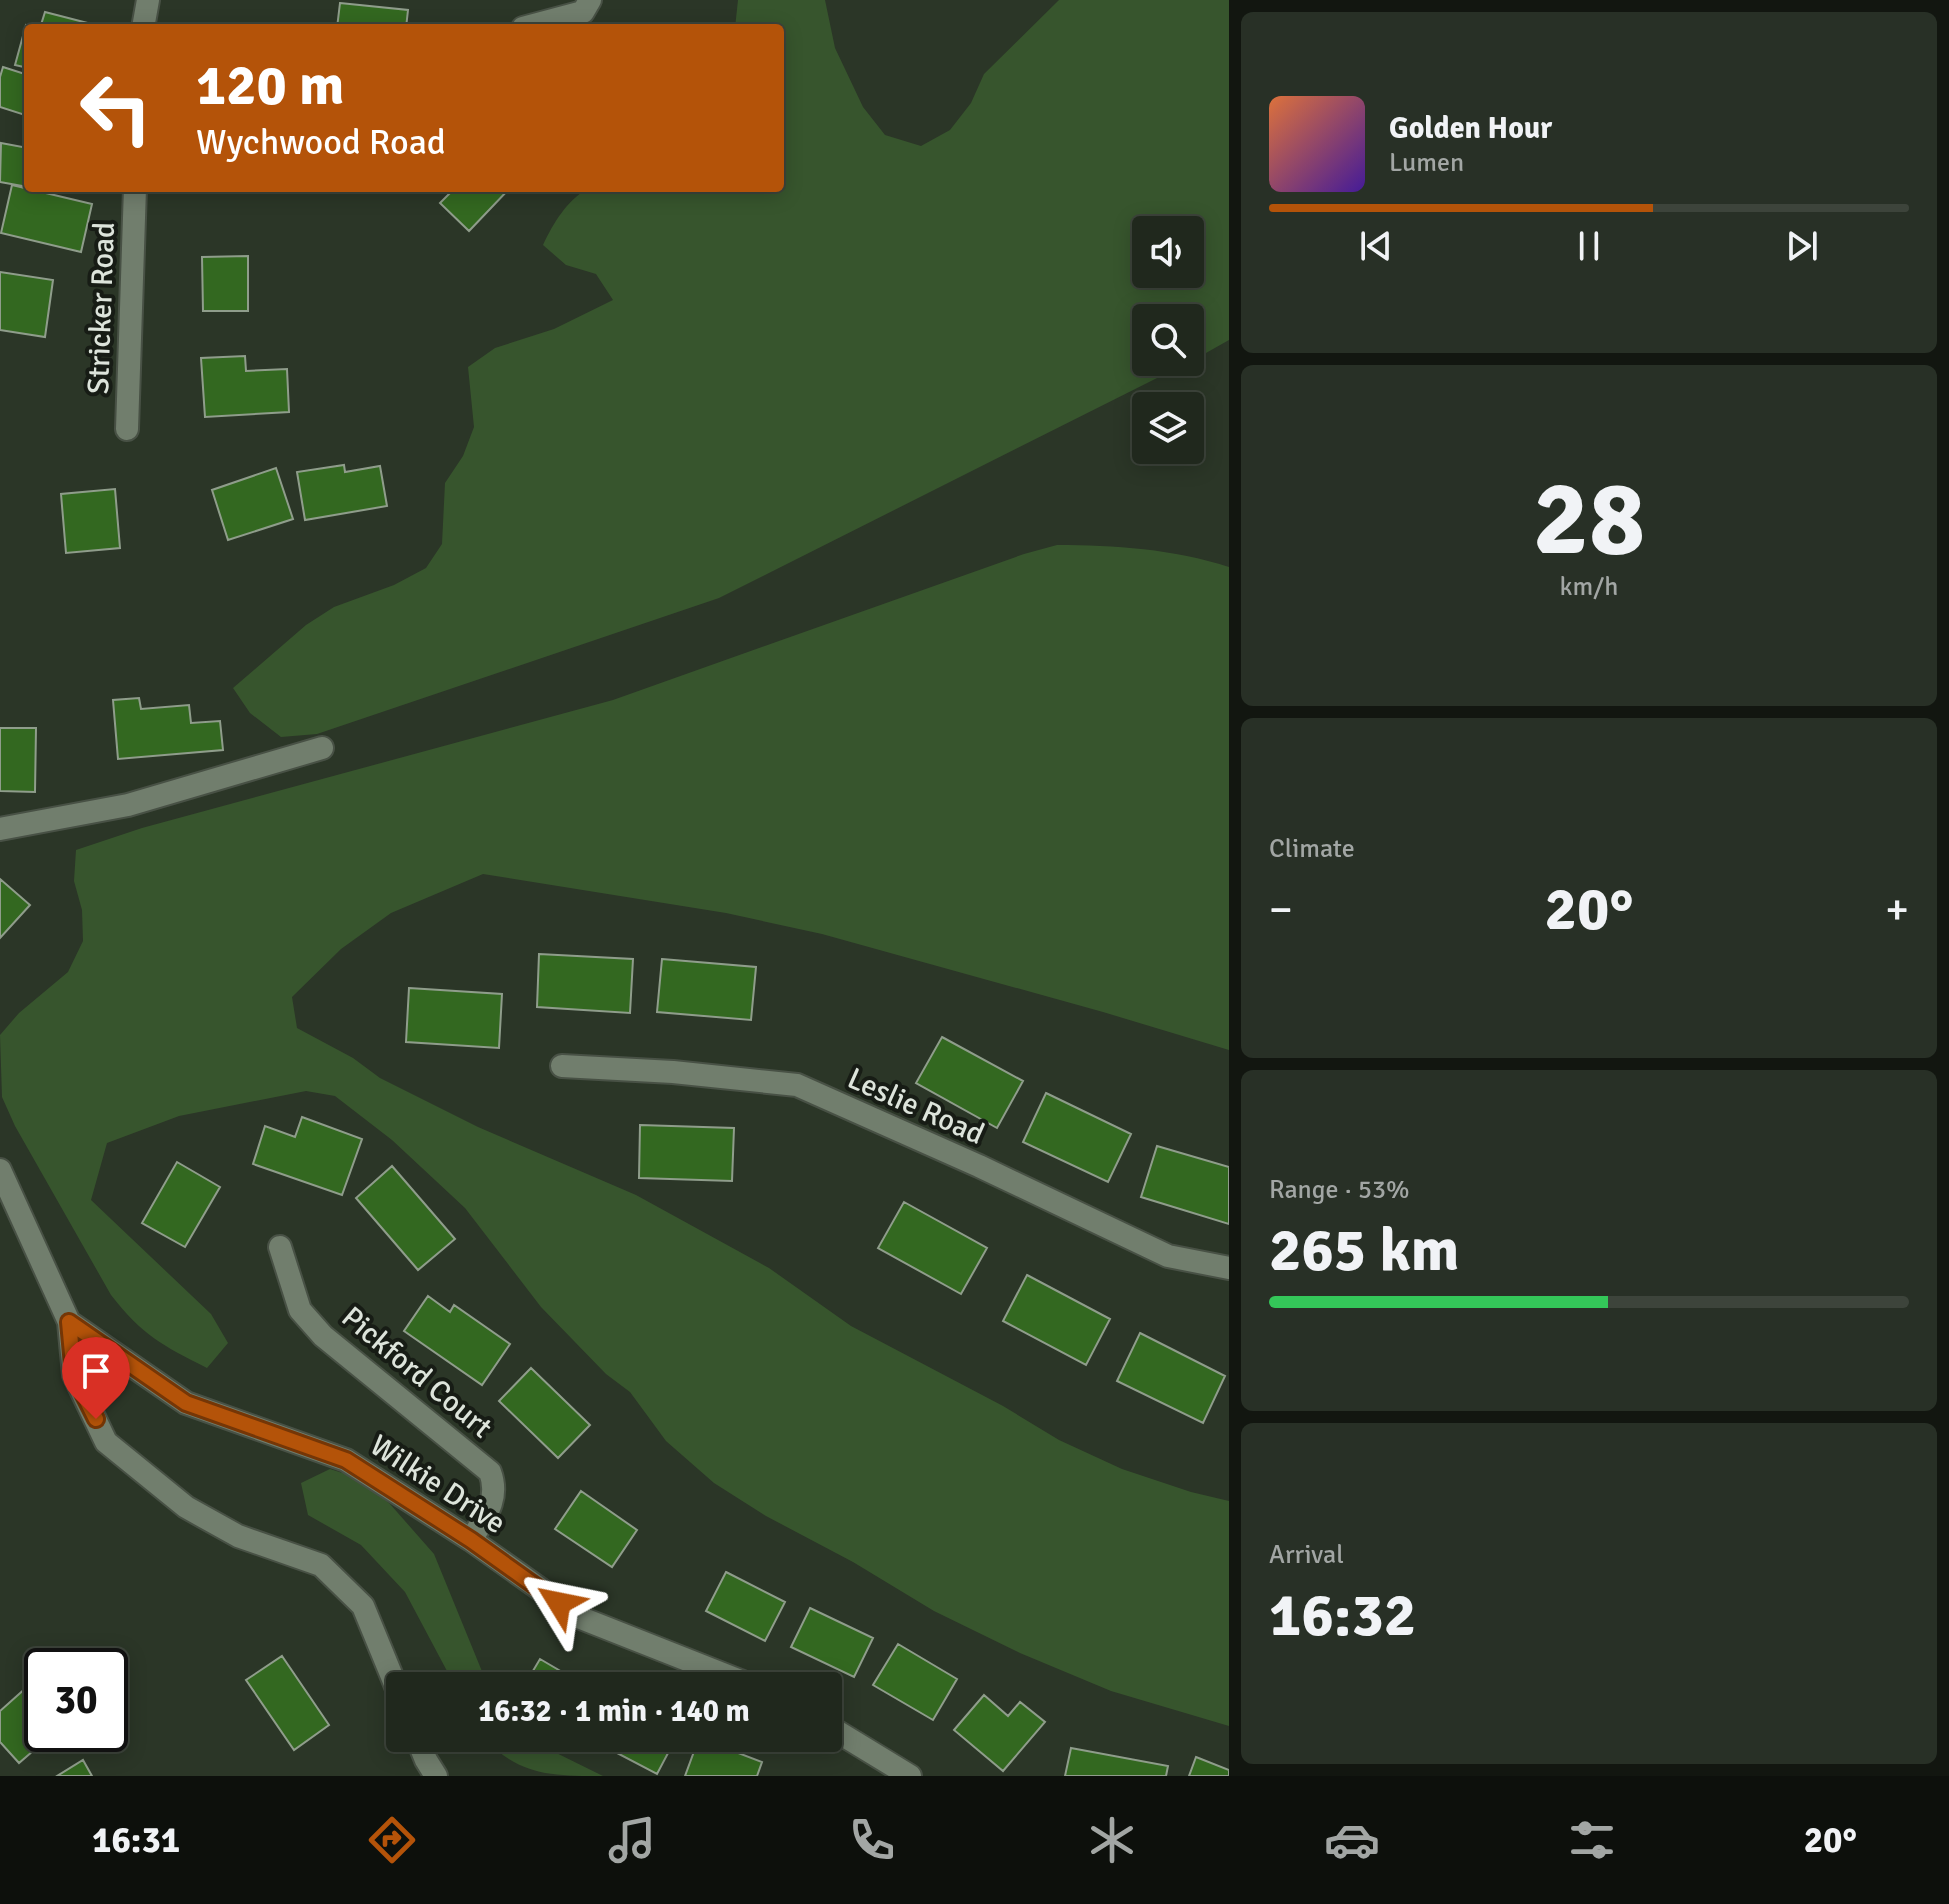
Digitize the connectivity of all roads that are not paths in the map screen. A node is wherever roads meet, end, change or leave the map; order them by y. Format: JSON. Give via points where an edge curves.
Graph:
{"nodes":[{"id":1,"x":148,"y":0,"type":"edge"},
{"id":2,"x":590,"y":0,"type":"edge"},
{"id":3,"x":144,"y":24,"type":"edge"},
{"id":4,"x":538,"y":24,"type":"edge"},
{"id":5,"x":135,"y":192,"type":"edge"},
{"id":6,"x":127,"y":429,"type":"dead end"},
{"id":7,"x":322,"y":748,"type":"dead end"},
{"id":8,"x":0,"y":829,"type":"edge"},
{"id":9,"x":562,"y":1066,"type":"dead end"},
{"id":10,"x":0,"y":1170,"type":"edge"},
{"id":11,"x":280,"y":1247,"type":"dead end"},
{"id":12,"x":1229,"y":1268,"type":"edge"},
{"id":13,"x":69,"y":1322,"type":"junction"},
{"id":14,"x":471,"y":1540,"type":"junction"},
{"id":15,"x":390,"y":1672,"type":"edge"},
{"id":16,"x":718,"y":1672,"type":"edge"},
{"id":17,"x":842,"y":1735,"type":"edge"},
{"id":18,"x":423,"y":1752,"type":"edge"},
{"id":19,"x":436,"y":1776,"type":"edge"},
{"id":20,"x":910,"y":1776,"type":"edge"}],
"edges":[{"from":1,"to":3,"type":"street"},
{"from":2,"to":4,"type":"street","via":[[583,12]]},
{"from":5,"to":6,"type":"street","name":"Stricker Road"},
{"from":7,"to":8,"type":"street","via":[[128,805]]},
{"from":9,"to":12,"type":"street","name":"Leslie Road","via":[[797,1085],[1168,1256]]},
{"from":10,"to":13,"type":"street"},
{"from":11,"to":14,"type":"street","name":"Pickford Court","via":[[300,1310],[323,1336],[490,1472],[494,1502]]},
{"from":13,"to":14,"type":"street","name":"Wilkie Drive","via":[[186,1403],[346,1460]]},
{"from":13,"to":15,"type":"street","via":[[74,1375],[106,1442],[186,1507],[238,1536],[321,1565],[363,1606]]},
{"from":14,"to":16,"type":"street","name":"Wilkie Drive","via":[[581,1618]]},
{"from":17,"to":20,"type":"street"},
{"from":18,"to":19,"type":"street"}]}
